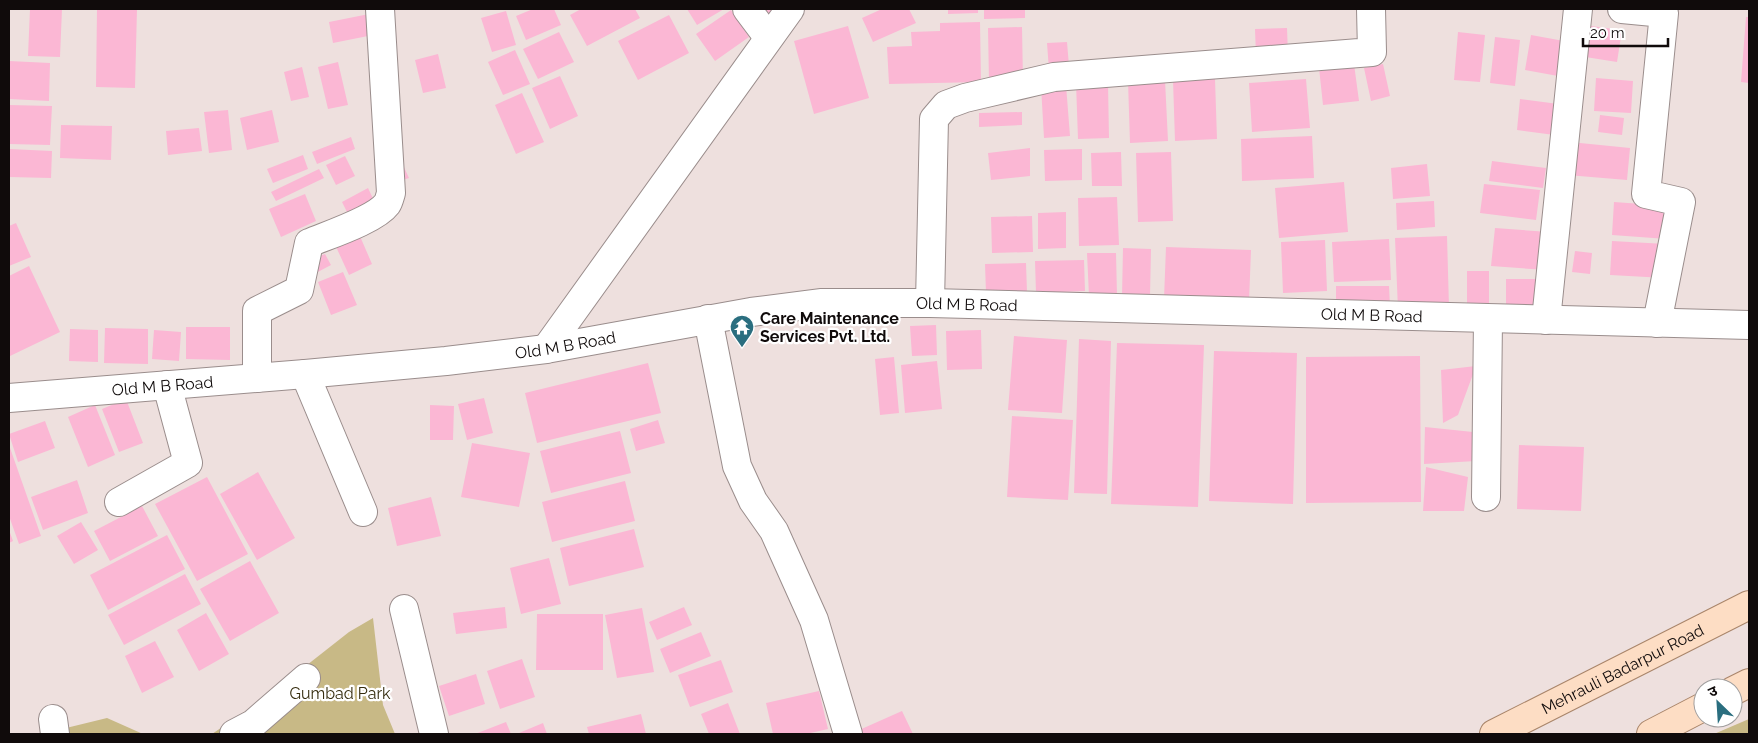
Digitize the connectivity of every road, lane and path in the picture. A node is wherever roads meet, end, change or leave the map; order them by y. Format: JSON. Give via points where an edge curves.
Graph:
{"nodes":[{"id":1,"x":380,"y":9,"type":"edge"},
{"id":2,"x":747,"y":9,"type":"edge"},
{"id":3,"x":790,"y":9,"type":"edge"},
{"id":4,"x":1371,"y":9,"type":"edge"},
{"id":5,"x":1578,"y":9,"type":"edge"},
{"id":6,"x":1622,"y":9,"type":"edge"},
{"id":7,"x":768,"y":37,"type":"junction"},
{"id":8,"x":930,"y":303,"type":"junction"},
{"id":9,"x":1488,"y":319,"type":"junction"},
{"id":10,"x":708,"y":320,"type":"junction"},
{"id":11,"x":1546,"y":320,"type":"junction"},
{"id":12,"x":1658,"y":323,"type":"junction"},
{"id":13,"x":1749,"y":325,"type":"edge"},
{"id":14,"x":546,"y":349,"type":"junction"},
{"id":15,"x":305,"y":374,"type":"junction"},
{"id":16,"x":257,"y":378,"type":"junction"},
{"id":17,"x":167,"y":385,"type":"junction"},
{"id":18,"x":9,"y":398,"type":"edge"},
{"id":19,"x":1486,"y":497,"type":"dead end"},
{"id":20,"x":119,"y":502,"type":"dead end"},
{"id":21,"x":363,"y":512,"type":"dead end"},
{"id":22,"x":1749,"y":605,"type":"edge"},
{"id":23,"x":404,"y":609,"type":"dead end"},
{"id":24,"x":306,"y":678,"type":"dead end"},
{"id":25,"x":1693,"y":712,"type":"edge"},
{"id":26,"x":234,"y":734,"type":"edge"},
{"id":27,"x":434,"y":734,"type":"edge"},
{"id":28,"x":848,"y":734,"type":"edge"},
{"id":29,"x":1494,"y":734,"type":"edge"},
{"id":30,"x":1651,"y":734,"type":"edge"}],
"edges":[{"from":1,"to":16,"type":"street","via":[[391,193],[388,202],[356,223],[308,243],[299,290],[257,311]]},
{"from":2,"to":7,"type":"street"},
{"from":3,"to":7,"type":"street"},
{"from":4,"to":8,"type":"street","via":[[1372,52],[1054,78],[946,105],[934,118]]},
{"from":5,"to":11,"type":"street"},
{"from":6,"to":12,"type":"street","via":[[1664,13],[1646,194],[1681,202]]},
{"from":7,"to":14,"type":"street"},
{"from":8,"to":9,"type":"street","name":"Old M B Road"},
{"from":8,"to":10,"type":"street","name":"Old M B Road","via":[[822,303]]},
{"from":9,"to":11,"type":"street","name":"Old M B Road"},
{"from":9,"to":19,"type":"street"},
{"from":10,"to":14,"type":"street","name":"Old M B Road"},
{"from":10,"to":28,"type":"street","via":[[737,466],[753,500],[774,532],[814,620]]},
{"from":11,"to":12,"type":"street","name":"Old M B Road"},
{"from":12,"to":13,"type":"street","name":"Old M B Road"},
{"from":14,"to":15,"type":"street","name":"Old M B Road"},
{"from":15,"to":16,"type":"street","name":"Old M B Road"},
{"from":15,"to":21,"type":"street"},
{"from":16,"to":17,"type":"street","name":"Old M B Road"},
{"from":17,"to":18,"type":"street","name":"Old M B Road"},
{"from":17,"to":20,"type":"street","via":[[188,463]]},
{"from":22,"to":29,"type":"main road","name":"Mehrauli Badarpur Road"},
{"from":23,"to":27,"type":"street"},
{"from":24,"to":26,"type":"street","via":[[253,724]]},
{"from":25,"to":30,"type":"main road"}]}
